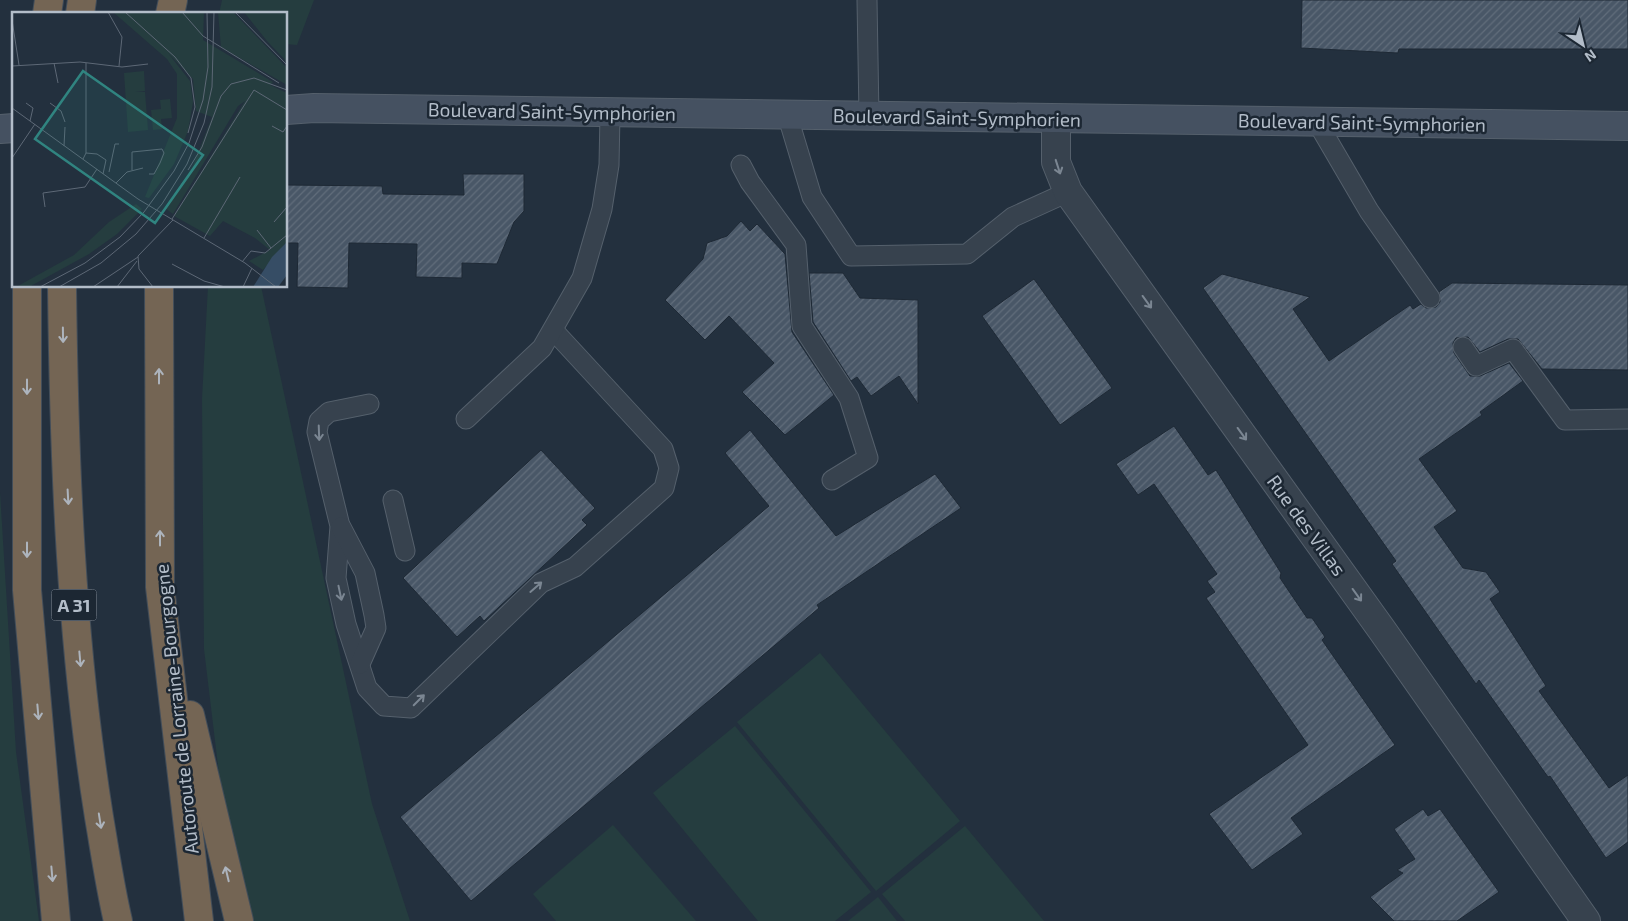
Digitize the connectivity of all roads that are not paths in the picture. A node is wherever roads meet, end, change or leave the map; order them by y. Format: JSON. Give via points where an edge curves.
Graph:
{"nodes":[{"id":1,"x":867,"y":0,"type":"edge"},
{"id":2,"x":288,"y":110,"type":"edge"},
{"id":3,"x":610,"y":114,"type":"junction"},
{"id":4,"x":787,"y":114,"type":"junction"},
{"id":5,"x":869,"y":116,"type":"junction"},
{"id":6,"x":1056,"y":119,"type":"junction"},
{"id":7,"x":1317,"y":122,"type":"junction"},
{"id":8,"x":1628,"y":126,"type":"edge"},
{"id":9,"x":741,"y":165,"type":"dead end"},
{"id":10,"x":1068,"y":192,"type":"junction"},
{"id":11,"x":27,"y":288,"type":"edge"},
{"id":12,"x":62,"y":288,"type":"edge"},
{"id":13,"x":159,"y":288,"type":"edge"},
{"id":14,"x":1430,"y":298,"type":"dead end"},
{"id":15,"x":554,"y":331,"type":"junction"},
{"id":16,"x":1463,"y":347,"type":"dead end"},
{"id":17,"x":368,"y":404,"type":"dead end"},
{"id":18,"x":1628,"y":419,"type":"edge"},
{"id":19,"x":466,"y":420,"type":"dead end"},
{"id":20,"x":832,"y":480,"type":"dead end"},
{"id":21,"x":393,"y":500,"type":"dead end"},
{"id":22,"x":340,"y":526,"type":"junction"},
{"id":23,"x":405,"y":551,"type":"dead end"},
{"id":24,"x":160,"y":587,"type":"junction"},
{"id":25,"x":360,"y":664,"type":"junction"},
{"id":26,"x":56,"y":921,"type":"edge"},
{"id":27,"x":118,"y":921,"type":"edge"},
{"id":28,"x":199,"y":921,"type":"edge"},
{"id":29,"x":238,"y":921,"type":"edge"},
{"id":30,"x":1586,"y":921,"type":"edge"}],
"edges":[{"from":1,"to":5,"type":"lane"},
{"from":2,"to":3,"type":"main road","name":"Boulevard Saint-Symphorien"},
{"from":3,"to":4,"type":"main road","name":"Boulevard Saint-Symphorien"},
{"from":3,"to":15,"type":"lane","via":[[609,165],[602,209],[582,278]]},
{"from":4,"to":5,"type":"main road","name":"Boulevard Saint-Symphorien"},
{"from":4,"to":10,"type":"lane","via":[[812,197],[851,256],[967,254],[1013,217]]},
{"from":5,"to":6,"type":"main road","name":"Boulevard Saint-Symphorien"},
{"from":6,"to":7,"type":"main road","name":"Boulevard Saint-Symphorien"},
{"from":6,"to":10,"type":"street","name":"Rue des Villas","one_way":true,"via":[[1056,162]]},
{"from":7,"to":8,"type":"main road","name":"Boulevard Saint-Symphorien"},
{"from":7,"to":14,"type":"lane","via":[[1370,211]]},
{"from":9,"to":20,"type":"lane","via":[[796,245],[802,326],[849,398],[868,458]]},
{"from":10,"to":30,"type":"street","name":"Rue des Villas","one_way":true},
{"from":11,"to":26,"type":"highway","one_way":true,"via":[[27,590]]},
{"from":12,"to":27,"type":"highway","number":"A 31","one_way":true,"via":[[64,426],[74,598],[87,741]]},
{"from":24,"to":13,"type":"highway","name":"Autoroute de Lorraine-Bourgogne","one_way":true},
{"from":15,"to":19,"type":"lane","via":[[542,348]]},
{"from":25,"to":15,"type":"lane","one_way":true,"via":[[367,688],[384,706],[411,708],[540,582],[575,567],[664,488],[669,468],[663,449]]},
{"from":16,"to":18,"type":"lane","via":[[1476,366],[1513,349],[1565,420]]},
{"from":17,"to":22,"type":"lane","one_way":true,"via":[[329,412],[320,421],[317,432]]},
{"from":21,"to":23,"type":"lane"},
{"from":22,"to":25,"type":"lane","one_way":true,"via":[[336,578],[346,624]]},
{"from":22,"to":25,"type":"lane","via":[[365,573],[376,628]]},
{"from":24,"to":28,"type":"highway","name":"Autoroute de Lorraine-Bourgogne"},
{"from":29,"to":24,"type":"highway","one_way":true}]}
